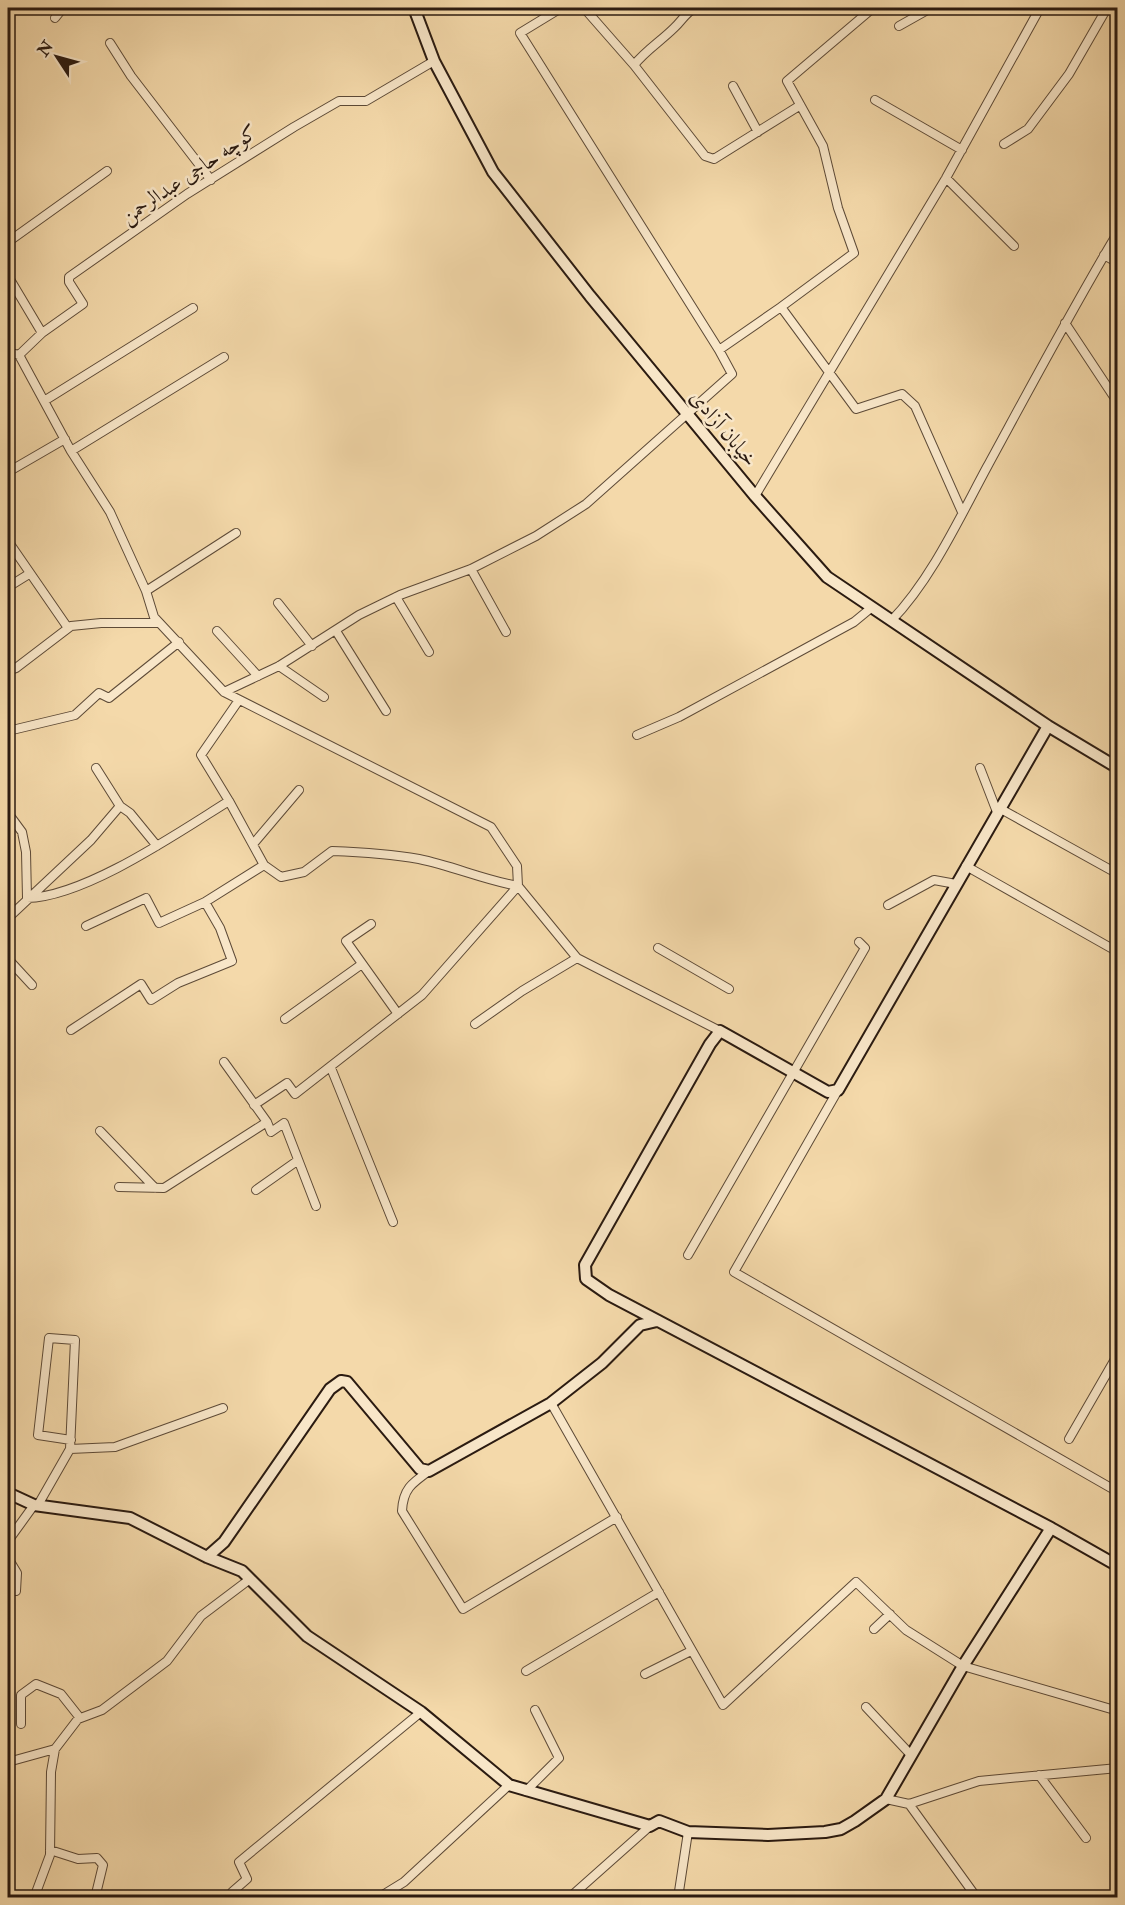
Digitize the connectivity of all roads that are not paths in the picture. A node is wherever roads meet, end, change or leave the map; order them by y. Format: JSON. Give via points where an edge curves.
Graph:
{"nodes":[{"id":1,"x":63,"y":8,"type":"edge"},
{"id":2,"x":414,"y":8,"type":"edge"},
{"id":3,"x":561,"y":8,"type":"edge"},
{"id":4,"x":584,"y":8,"type":"edge"},
{"id":5,"x":695,"y":8,"type":"edge"},
{"id":6,"x":873,"y":8,"type":"edge"},
{"id":7,"x":931,"y":8,"type":"edge"},
{"id":8,"x":1040,"y":8,"type":"edge"},
{"id":9,"x":1107,"y":8,"type":"edge"},
{"id":10,"x":55,"y":18,"type":"dead end"},
{"id":11,"x":899,"y":26,"type":"dead end"},
{"id":12,"x":110,"y":43,"type":"dead end"},
{"id":13,"x":434,"y":62,"type":"junction"},
{"id":14,"x":634,"y":64,"type":"junction"},
{"id":15,"x":733,"y":86,"type":"dead end"},
{"id":16,"x":875,"y":100,"type":"dead end"},
{"id":17,"x":799,"y":106,"type":"junction"},
{"id":18,"x":758,"y":132,"type":"junction"},
{"id":19,"x":1004,"y":144,"type":"dead end"},
{"id":20,"x":962,"y":150,"type":"junction"},
{"id":21,"x":107,"y":171,"type":"dead end"},
{"id":22,"x":946,"y":178,"type":"junction"},
{"id":23,"x":211,"y":180,"type":"junction"},
{"id":24,"x":1118,"y":232,"type":"edge"},
{"id":25,"x":8,"y":242,"type":"edge"},
{"id":26,"x":1014,"y":246,"type":"dead end"},
{"id":27,"x":1104,"y":255,"type":"junction"},
{"id":28,"x":1118,"y":263,"type":"edge"},
{"id":29,"x":8,"y":283,"type":"edge"},
{"id":30,"x":781,"y":307,"type":"junction"},
{"id":31,"x":194,"y":308,"type":"dead end"},
{"id":32,"x":1065,"y":323,"type":"junction"},
{"id":33,"x":42,"y":333,"type":"junction"},
{"id":34,"x":719,"y":350,"type":"junction"},
{"id":35,"x":8,"y":352,"type":"edge"},
{"id":36,"x":19,"y":356,"type":"junction"},
{"id":37,"x":224,"y":357,"type":"dead end"},
{"id":38,"x":830,"y":373,"type":"junction"},
{"id":39,"x":44,"y":401,"type":"junction"},
{"id":40,"x":1118,"y":403,"type":"edge"},
{"id":41,"x":688,"y":415,"type":"junction"},
{"id":42,"x":65,"y":439,"type":"junction"},
{"id":43,"x":71,"y":451,"type":"junction"},
{"id":44,"x":8,"y":472,"type":"edge"},
{"id":45,"x":755,"y":496,"type":"junction"},
{"id":46,"x":962,"y":512,"type":"junction"},
{"id":47,"x":236,"y":533,"type":"dead end"},
{"id":48,"x":8,"y":541,"type":"edge"},
{"id":49,"x":471,"y":569,"type":"junction"},
{"id":50,"x":29,"y":574,"type":"junction"},
{"id":51,"x":8,"y":587,"type":"edge"},
{"id":52,"x":146,"y":591,"type":"junction"},
{"id":53,"x":396,"y":597,"type":"junction"},
{"id":54,"x":278,"y":603,"type":"dead end"},
{"id":55,"x":871,"y":608,"type":"junction"},
{"id":56,"x":891,"y":621,"type":"junction"},
{"id":57,"x":159,"y":623,"type":"junction"},
{"id":58,"x":69,"y":628,"type":"junction"},
{"id":59,"x":217,"y":631,"type":"dead end"},
{"id":60,"x":336,"y":631,"type":"junction"},
{"id":61,"x":506,"y":632,"type":"dead end"},
{"id":62,"x":178,"y":642,"type":"junction"},
{"id":63,"x":312,"y":646,"type":"junction"},
{"id":64,"x":429,"y":652,"type":"dead end"},
{"id":65,"x":279,"y":666,"type":"junction"},
{"id":66,"x":8,"y":671,"type":"edge"},
{"id":67,"x":258,"y":676,"type":"junction"},
{"id":68,"x":224,"y":692,"type":"junction"},
{"id":69,"x":324,"y":698,"type":"dead end"},
{"id":70,"x":239,"y":700,"type":"junction"},
{"id":71,"x":386,"y":711,"type":"dead end"},
{"id":72,"x":1048,"y":726,"type":"junction"},
{"id":73,"x":8,"y":731,"type":"edge"},
{"id":74,"x":637,"y":735,"type":"dead end"},
{"id":75,"x":96,"y":768,"type":"dead end"},
{"id":76,"x":980,"y":768,"type":"dead end"},
{"id":77,"x":1118,"y":768,"type":"edge"},
{"id":78,"x":299,"y":790,"type":"dead end"},
{"id":79,"x":229,"y":801,"type":"junction"},
{"id":80,"x":120,"y":806,"type":"junction"},
{"id":81,"x":998,"y":810,"type":"junction"},
{"id":82,"x":8,"y":813,"type":"edge"},
{"id":83,"x":254,"y":843,"type":"junction"},
{"id":84,"x":157,"y":846,"type":"junction"},
{"id":85,"x":264,"y":865,"type":"junction"},
{"id":86,"x":966,"y":866,"type":"junction"},
{"id":87,"x":1118,"y":874,"type":"edge"},
{"id":88,"x":956,"y":884,"type":"junction"},
{"id":89,"x":518,"y":886,"type":"junction"},
{"id":90,"x":27,"y":898,"type":"junction"},
{"id":91,"x":205,"y":902,"type":"junction"},
{"id":92,"x":888,"y":905,"type":"dead end"},
{"id":93,"x":8,"y":918,"type":"edge"},
{"id":94,"x":371,"y":924,"type":"dead end"},
{"id":95,"x":86,"y":926,"type":"dead end"},
{"id":96,"x":859,"y":942,"type":"dead end"},
{"id":97,"x":658,"y":948,"type":"dead end"},
{"id":98,"x":1118,"y":952,"type":"edge"},
{"id":99,"x":577,"y":958,"type":"junction"},
{"id":100,"x":8,"y":959,"type":"edge"},
{"id":101,"x":362,"y":964,"type":"junction"},
{"id":102,"x":32,"y":985,"type":"dead end"},
{"id":103,"x":729,"y":989,"type":"dead end"},
{"id":104,"x":398,"y":1014,"type":"junction"},
{"id":105,"x":285,"y":1019,"type":"dead end"},
{"id":106,"x":475,"y":1024,"type":"dead end"},
{"id":107,"x":71,"y":1030,"type":"dead end"},
{"id":108,"x":720,"y":1031,"type":"junction"},
{"id":109,"x":224,"y":1062,"type":"dead end"},
{"id":110,"x":331,"y":1068,"type":"junction"},
{"id":111,"x":795,"y":1072,"type":"junction"},
{"id":112,"x":838,"y":1090,"type":"junction"},
{"id":113,"x":254,"y":1105,"type":"junction"},
{"id":114,"x":267,"y":1122,"type":"junction"},
{"id":115,"x":100,"y":1131,"type":"dead end"},
{"id":116,"x":297,"y":1161,"type":"junction"},
{"id":117,"x":119,"y":1187,"type":"dead end"},
{"id":118,"x":155,"y":1188,"type":"junction"},
{"id":119,"x":256,"y":1190,"type":"dead end"},
{"id":120,"x":316,"y":1206,"type":"dead end"},
{"id":121,"x":393,"y":1222,"type":"dead end"},
{"id":122,"x":688,"y":1255,"type":"dead end"},
{"id":123,"x":636,"y":1309,"type":"junction"},
{"id":124,"x":657,"y":1321,"type":"junction"},
{"id":125,"x":640,"y":1325,"type":"junction"},
{"id":126,"x":1118,"y":1354,"type":"edge"},
{"id":127,"x":551,"y":1403,"type":"junction"},
{"id":128,"x":223,"y":1408,"type":"dead end"},
{"id":129,"x":1069,"y":1439,"type":"dead end"},
{"id":130,"x":71,"y":1440,"type":"junction"},
{"id":131,"x":70,"y":1449,"type":"junction"},
{"id":132,"x":429,"y":1471,"type":"junction"},
{"id":133,"x":1118,"y":1492,"type":"edge"},
{"id":134,"x":8,"y":1493,"type":"edge"},
{"id":135,"x":36,"y":1505,"type":"junction"},
{"id":136,"x":617,"y":1517,"type":"junction"},
{"id":137,"x":1051,"y":1528,"type":"junction"},
{"id":138,"x":8,"y":1541,"type":"edge"},
{"id":139,"x":224,"y":1542,"type":"junction"},
{"id":140,"x":207,"y":1557,"type":"junction"},
{"id":141,"x":8,"y":1558,"type":"edge"},
{"id":142,"x":1118,"y":1566,"type":"edge"},
{"id":143,"x":233,"y":1568,"type":"junction"},
{"id":144,"x":250,"y":1579,"type":"junction"},
{"id":145,"x":16,"y":1591,"type":"dead end"},
{"id":146,"x":659,"y":1592,"type":"junction"},
{"id":147,"x":890,"y":1614,"type":"junction"},
{"id":148,"x":874,"y":1629,"type":"dead end"},
{"id":149,"x":691,"y":1651,"type":"junction"},
{"id":150,"x":963,"y":1666,"type":"junction"},
{"id":151,"x":526,"y":1671,"type":"dead end"},
{"id":152,"x":645,"y":1674,"type":"dead end"},
{"id":153,"x":866,"y":1707,"type":"dead end"},
{"id":154,"x":535,"y":1710,"type":"dead end"},
{"id":155,"x":1118,"y":1711,"type":"edge"},
{"id":156,"x":421,"y":1712,"type":"junction"},
{"id":157,"x":80,"y":1718,"type":"junction"},
{"id":158,"x":21,"y":1724,"type":"dead end"},
{"id":159,"x":55,"y":1749,"type":"junction"},
{"id":160,"x":911,"y":1755,"type":"junction"},
{"id":161,"x":8,"y":1762,"type":"edge"},
{"id":162,"x":1118,"y":1768,"type":"edge"},
{"id":163,"x":1039,"y":1775,"type":"junction"},
{"id":164,"x":509,"y":1785,"type":"junction"},
{"id":165,"x":526,"y":1791,"type":"junction"},
{"id":166,"x":886,"y":1799,"type":"junction"},
{"id":167,"x":909,"y":1803,"type":"junction"},
{"id":168,"x":650,"y":1826,"type":"junction"},
{"id":169,"x":688,"y":1832,"type":"junction"},
{"id":170,"x":1086,"y":1838,"type":"dead end"},
{"id":171,"x":50,"y":1850,"type":"junction"},
{"id":172,"x":34,"y":1898,"type":"edge"},
{"id":173,"x":95,"y":1898,"type":"edge"},
{"id":174,"x":235,"y":1898,"type":"edge"},
{"id":175,"x":378,"y":1898,"type":"edge"},
{"id":176,"x":569,"y":1898,"type":"edge"},
{"id":177,"x":678,"y":1898,"type":"edge"},
{"id":178,"x":977,"y":1898,"type":"edge"}],
"edges":[{"from":1,"to":10,"type":"street"},
{"from":2,"to":13,"type":"street","name":"خیابان آزادی"},
{"from":3,"to":34,"type":"street","via":[[520,33]]},
{"from":4,"to":14,"type":"street"},
{"from":5,"to":14,"type":"street"},
{"from":6,"to":17,"type":"street","via":[[787,81]]},
{"from":7,"to":11,"type":"street"},
{"from":8,"to":20,"type":"street"},
{"from":9,"to":19,"type":"street","via":[[1069,74],[1028,129]]},
{"from":12,"to":23,"type":"street"},
{"from":13,"to":23,"type":"street","name":"کوچه حاجی عبدالرحمن","via":[[366,101],[339,101]]},
{"from":13,"to":41,"type":"street","name":"خیابان آزادی","via":[[493,172]]},
{"from":14,"to":18,"type":"street","via":[[705,156],[714,159]]},
{"from":15,"to":18,"type":"street"},
{"from":16,"to":20,"type":"street"},
{"from":17,"to":18,"type":"street"},
{"from":17,"to":30,"type":"street","via":[[823,146],[854,253]]},
{"from":20,"to":22,"type":"street"},
{"from":21,"to":25,"type":"street"},
{"from":22,"to":26,"type":"street"},
{"from":22,"to":38,"type":"street"},
{"from":23,"to":33,"type":"street","name":"کوچه حاجی عبدالرحمن","via":[[69,277],[83,304]]},
{"from":24,"to":27,"type":"street"},
{"from":27,"to":28,"type":"street"},
{"from":27,"to":32,"type":"street"},
{"from":29,"to":33,"type":"street","via":[[12,281]]},
{"from":30,"to":34,"type":"street"},
{"from":30,"to":38,"type":"street"},
{"from":31,"to":39,"type":"street"},
{"from":32,"to":40,"type":"street"},
{"from":32,"to":46,"type":"street"},
{"from":33,"to":36,"type":"street","name":"کوچه حاجی عبدالرحمن"},
{"from":34,"to":41,"type":"street","via":[[732,374]]},
{"from":35,"to":36,"type":"street"},
{"from":36,"to":39,"type":"street"},
{"from":37,"to":43,"type":"street"},
{"from":38,"to":45,"type":"street"},
{"from":38,"to":46,"type":"street","via":[[856,409],[902,394],[909,399]]},
{"from":39,"to":42,"type":"street"},
{"from":41,"to":45,"type":"street","name":"خیابان آزادی"},
{"from":41,"to":49,"type":"street","via":[[586,504],[508,552]]},
{"from":42,"to":43,"type":"street"},
{"from":42,"to":44,"type":"street"},
{"from":43,"to":52,"type":"street","via":[[110,512]]},
{"from":45,"to":55,"type":"street","name":"خیابان آزادی","via":[[827,577]]},
{"from":46,"to":56,"type":"street","via":[[910,602]]},
{"from":47,"to":52,"type":"street"},
{"from":48,"to":50,"type":"street"},
{"from":49,"to":53,"type":"street"},
{"from":49,"to":61,"type":"street"},
{"from":50,"to":51,"type":"street"},
{"from":50,"to":58,"type":"street"},
{"from":52,"to":57,"type":"street"},
{"from":53,"to":60,"type":"street"},
{"from":53,"to":64,"type":"street"},
{"from":54,"to":63,"type":"street"},
{"from":55,"to":56,"type":"street","name":"خیابان آزادی"},
{"from":55,"to":74,"type":"street","via":[[854,622],[679,717]]},
{"from":56,"to":72,"type":"street","name":"خیابان آزادی"},
{"from":57,"to":58,"type":"street","via":[[101,623]]},
{"from":57,"to":62,"type":"street"},
{"from":58,"to":66,"type":"street"},
{"from":59,"to":67,"type":"street"},
{"from":60,"to":63,"type":"street"},
{"from":60,"to":71,"type":"street"},
{"from":62,"to":68,"type":"street"},
{"from":62,"to":73,"type":"street","via":[[108,698],[99,693],[75,715]]},
{"from":63,"to":65,"type":"street"},
{"from":65,"to":67,"type":"street"},
{"from":65,"to":69,"type":"street"},
{"from":67,"to":68,"type":"street"},
{"from":68,"to":70,"type":"street"},
{"from":70,"to":79,"type":"street","via":[[201,754]]},
{"from":70,"to":89,"type":"street","via":[[491,826],[516,866]]},
{"from":72,"to":77,"type":"street","name":"خیابان آزادی"},
{"from":72,"to":81,"type":"street"},
{"from":75,"to":80,"type":"street"},
{"from":76,"to":81,"type":"street"},
{"from":78,"to":83,"type":"street"},
{"from":79,"to":83,"type":"street"},
{"from":79,"to":84,"type":"street"},
{"from":80,"to":84,"type":"street"},
{"from":80,"to":90,"type":"street","via":[[91,840]]},
{"from":81,"to":86,"type":"street"},
{"from":81,"to":87,"type":"street"},
{"from":82,"to":90,"type":"street","via":[[22,832]]},
{"from":83,"to":85,"type":"street"},
{"from":84,"to":90,"type":"street","via":[[90,881]]},
{"from":85,"to":89,"type":"street","via":[[281,877],[304,872],[332,850],[360,852],[421,860]]},
{"from":85,"to":91,"type":"street"},
{"from":86,"to":88,"type":"street"},
{"from":86,"to":98,"type":"street"},
{"from":88,"to":92,"type":"street","via":[[934,880]]},
{"from":88,"to":112,"type":"street"},
{"from":89,"to":99,"type":"street"},
{"from":89,"to":104,"type":"street","via":[[422,995]]},
{"from":90,"to":93,"type":"street"},
{"from":91,"to":95,"type":"street","via":[[159,924],[146,898]]},
{"from":91,"to":107,"type":"street","via":[[232,961],[178,983],[151,1000],[141,984]]},
{"from":94,"to":101,"type":"street","via":[[346,941]]},
{"from":96,"to":111,"type":"street","via":[[865,948]]},
{"from":97,"to":103,"type":"street"},
{"from":99,"to":106,"type":"street"},
{"from":99,"to":108,"type":"street"},
{"from":100,"to":102,"type":"street"},
{"from":101,"to":104,"type":"street"},
{"from":101,"to":105,"type":"street"},
{"from":104,"to":110,"type":"street"},
{"from":108,"to":111,"type":"street"},
{"from":108,"to":123,"type":"street","via":[[585,1265],[586,1279]]},
{"from":109,"to":113,"type":"street"},
{"from":110,"to":113,"type":"street","via":[[295,1094],[287,1083]]},
{"from":110,"to":121,"type":"street"},
{"from":111,"to":112,"type":"street","via":[[828,1092]]},
{"from":111,"to":122,"type":"street"},
{"from":112,"to":133,"type":"street","via":[[734,1272]]},
{"from":113,"to":114,"type":"street"},
{"from":114,"to":116,"type":"street","via":[[271,1132],[284,1124]]},
{"from":114,"to":118,"type":"street","via":[[181,1179]]},
{"from":115,"to":118,"type":"street"},
{"from":116,"to":119,"type":"street"},
{"from":116,"to":120,"type":"street"},
{"from":117,"to":118,"type":"street"},
{"from":123,"to":124,"type":"street"},
{"from":123,"to":125,"type":"street"},
{"from":124,"to":125,"type":"street"},
{"from":124,"to":137,"type":"street"},
{"from":125,"to":127,"type":"street","via":[[602,1364]]},
{"from":126,"to":129,"type":"street"},
{"from":127,"to":132,"type":"street"},
{"from":127,"to":136,"type":"street"},
{"from":128,"to":131,"type":"street","via":[[115,1447]]},
{"from":130,"to":130,"type":"street","via":[[75,1340],[49,1338],[38,1435]]},
{"from":130,"to":131,"type":"street"},
{"from":131,"to":135,"type":"street"},
{"from":132,"to":136,"type":"street","via":[[413,1482],[403,1496],[402,1511],[463,1609]]},
{"from":132,"to":139,"type":"street","via":[[420,1469],[347,1382],[340,1381],[330,1389]]},
{"from":134,"to":135,"type":"street"},
{"from":135,"to":138,"type":"street"},
{"from":135,"to":140,"type":"street","via":[[130,1518]]},
{"from":136,"to":146,"type":"street"},
{"from":137,"to":142,"type":"street"},
{"from":137,"to":150,"type":"street"},
{"from":139,"to":140,"type":"street"},
{"from":139,"to":143,"type":"street","via":[[223,1551]]},
{"from":140,"to":143,"type":"street"},
{"from":141,"to":145,"type":"street","via":[[17,1573]]},
{"from":143,"to":144,"type":"street"},
{"from":144,"to":156,"type":"street","via":[[307,1636]]},
{"from":144,"to":157,"type":"street","via":[[201,1616],[167,1661],[102,1710]]},
{"from":146,"to":149,"type":"street"},
{"from":146,"to":151,"type":"street"},
{"from":147,"to":148,"type":"street"},
{"from":147,"to":149,"type":"street","via":[[856,1582],[723,1705]]},
{"from":147,"to":150,"type":"street","via":[[906,1630]]},
{"from":149,"to":152,"type":"street"},
{"from":150,"to":155,"type":"street"},
{"from":150,"to":160,"type":"street"},
{"from":153,"to":160,"type":"street"},
{"from":154,"to":165,"type":"street","via":[[559,1758]]},
{"from":156,"to":164,"type":"street"},
{"from":156,"to":174,"type":"street","via":[[239,1862],[247,1879],[232,1892]]},
{"from":157,"to":158,"type":"street","via":[[61,1694],[36,1684],[21,1695]]},
{"from":157,"to":159,"type":"street"},
{"from":159,"to":161,"type":"street"},
{"from":159,"to":171,"type":"street"},
{"from":160,"to":166,"type":"street"},
{"from":162,"to":163,"type":"street"},
{"from":163,"to":167,"type":"street","via":[[979,1781]]},
{"from":163,"to":170,"type":"street"},
{"from":164,"to":165,"type":"street"},
{"from":164,"to":175,"type":"street","via":[[404,1882]]},
{"from":165,"to":168,"type":"street"},
{"from":166,"to":167,"type":"street"},
{"from":166,"to":169,"type":"street","via":[[841,1829],[825,1832]]},
{"from":167,"to":178,"type":"street"},
{"from":168,"to":169,"type":"street","via":[[659,1821]]},
{"from":168,"to":176,"type":"street"},
{"from":169,"to":177,"type":"street"},
{"from":171,"to":172,"type":"street"},
{"from":171,"to":173,"type":"street","via":[[78,1859],[97,1858],[103,1865]]}]}
